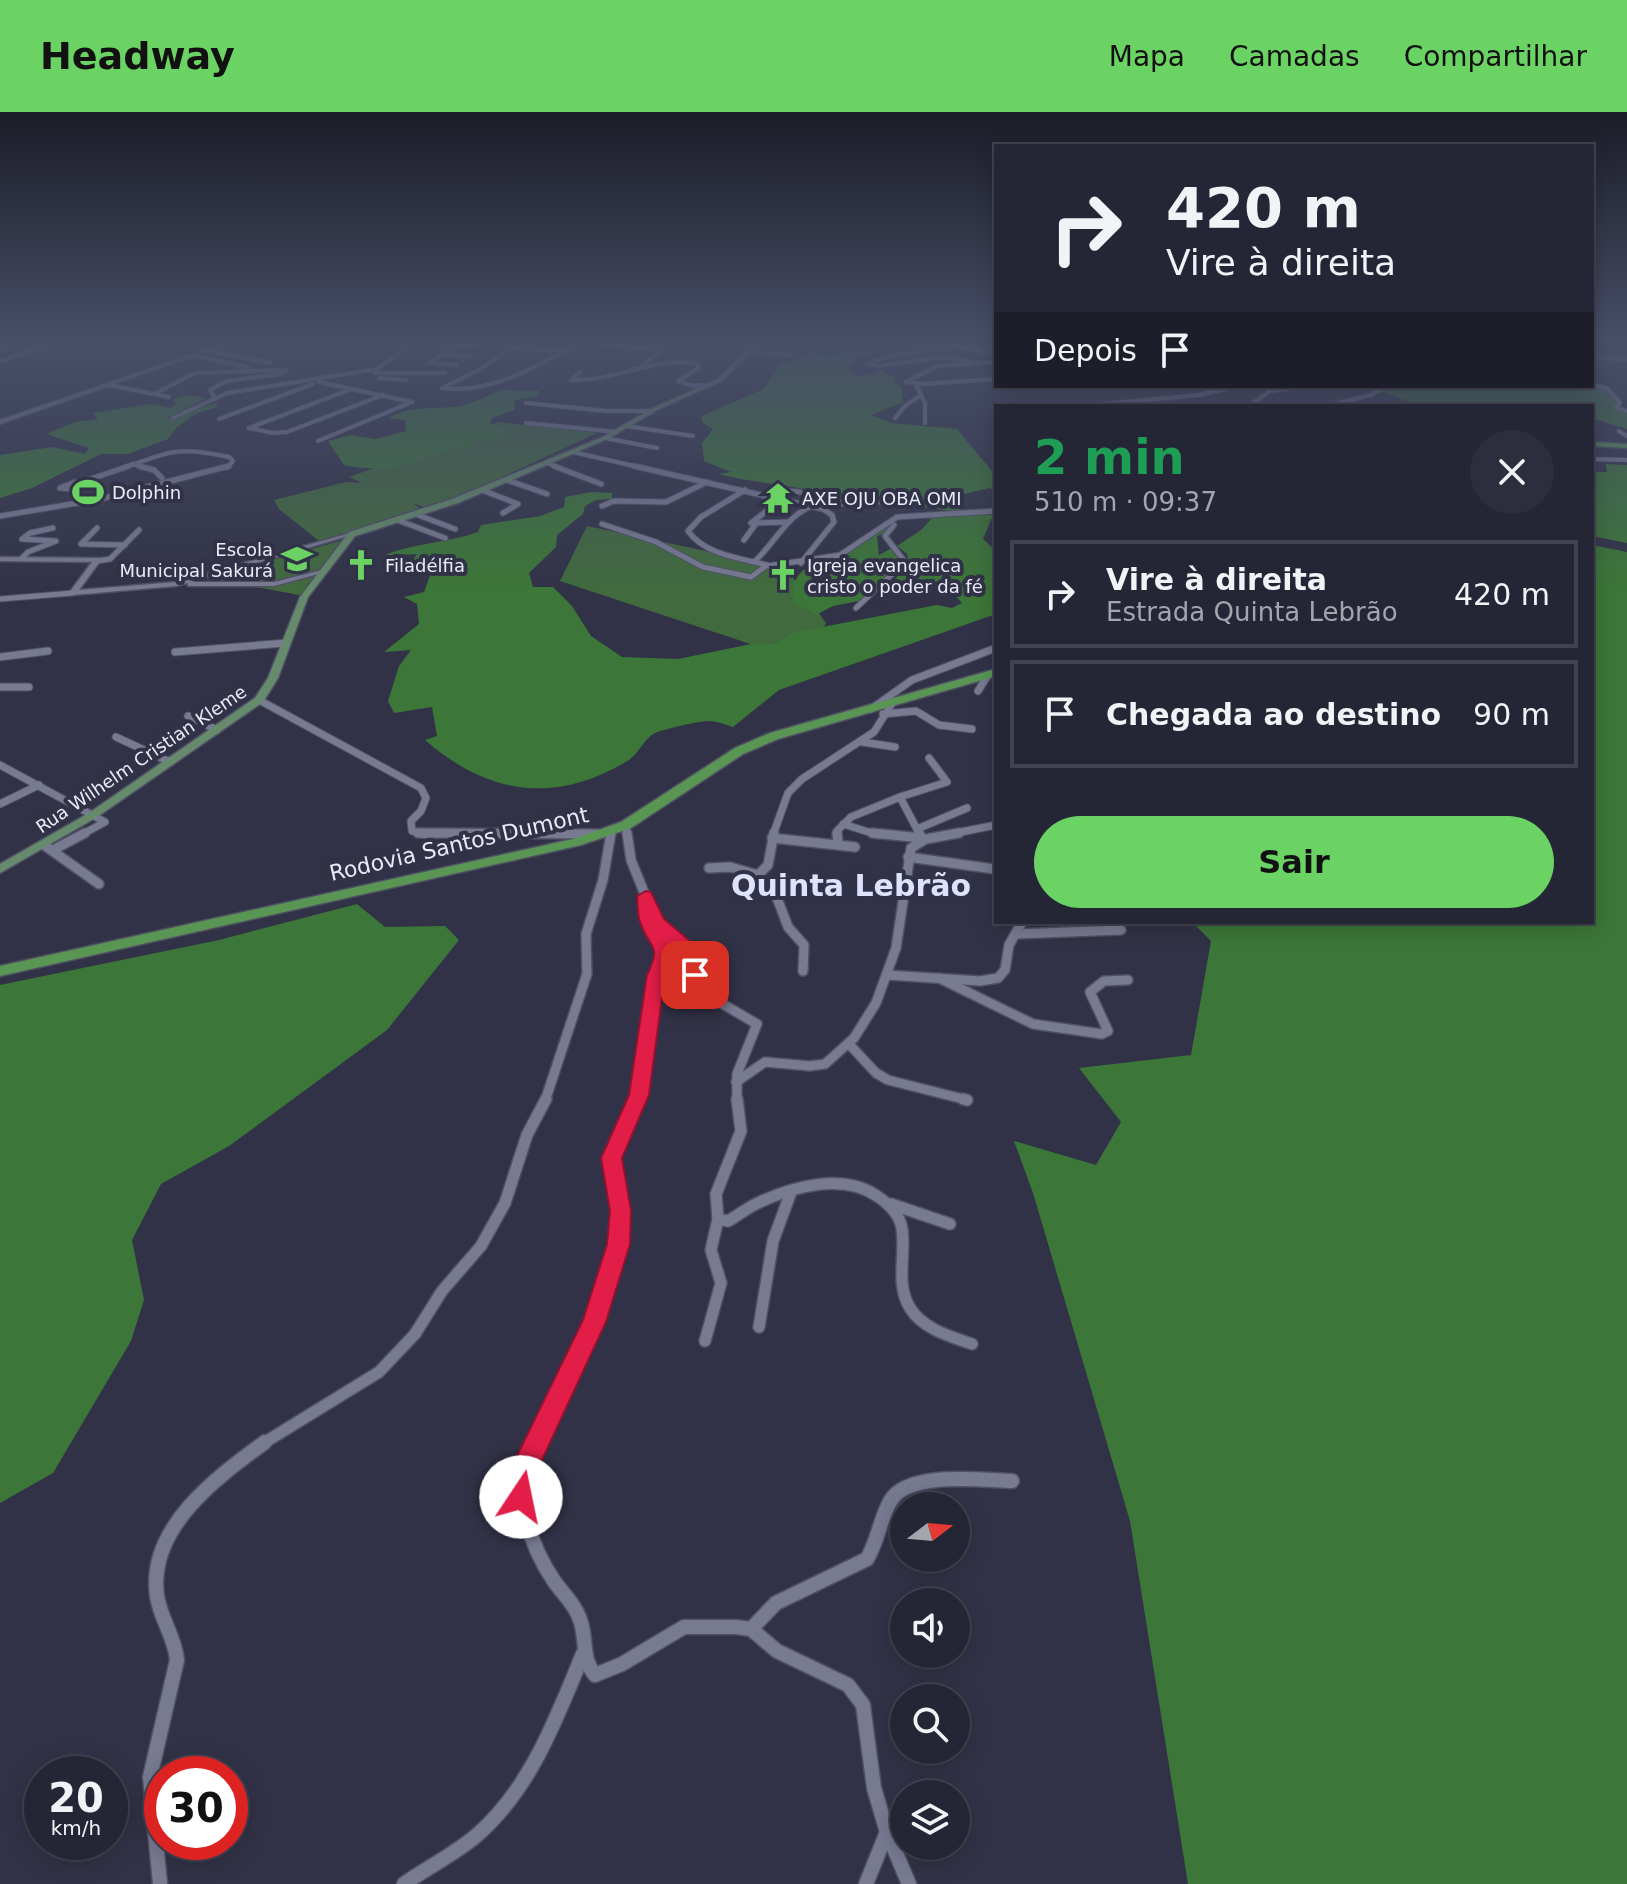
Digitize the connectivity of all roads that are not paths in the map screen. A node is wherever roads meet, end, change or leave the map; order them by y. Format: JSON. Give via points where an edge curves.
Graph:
{"nodes":[{"id":1,"x":258,"y":425,"type":"edge"},
{"id":2,"x":303,"y":425,"type":"edge"},
{"id":3,"x":357,"y":425,"type":"edge"},
{"id":4,"x":543,"y":425,"type":"edge"},
{"id":5,"x":626,"y":426,"type":"joint"},
{"id":6,"x":1619,"y":431,"type":"dead end"},
{"id":7,"x":617,"y":432,"type":"junction"},
{"id":8,"x":693,"y":436,"type":"dead end"},
{"id":9,"x":1627,"y":436,"type":"edge"},
{"id":10,"x":605,"y":438,"type":"junction"},
{"id":11,"x":318,"y":441,"type":"dead end"},
{"id":12,"x":1594,"y":444,"type":"edge"},
{"id":13,"x":1627,"y":446,"type":"edge"},
{"id":14,"x":657,"y":448,"type":"dead end"},
{"id":15,"x":573,"y":452,"type":"junction"},
{"id":16,"x":1594,"y":459,"type":"edge"},
{"id":17,"x":1627,"y":460,"type":"edge"},
{"id":18,"x":547,"y":463,"type":"junction"},
{"id":19,"x":132,"y":464,"type":"junction"},
{"id":20,"x":162,"y":478,"type":"dead end"},
{"id":21,"x":507,"y":480,"type":"junction"},
{"id":22,"x":82,"y":482,"type":"dead end"},
{"id":23,"x":707,"y":482,"type":"junction"},
{"id":24,"x":601,"y":484,"type":"dead end"},
{"id":25,"x":482,"y":490,"type":"junction"},
{"id":26,"x":745,"y":490,"type":"junction"},
{"id":27,"x":800,"y":492,"type":"dead end"},
{"id":28,"x":547,"y":494,"type":"dead end"},
{"id":29,"x":768,"y":495,"type":"junction"},
{"id":30,"x":821,"y":499,"type":"junction"},
{"id":31,"x":811,"y":505,"type":"junction"},
{"id":32,"x":856,"y":505,"type":"dead end"},
{"id":33,"x":602,"y":506,"type":"dead end"},
{"id":34,"x":903,"y":506,"type":"dead end"},
{"id":35,"x":994,"y":511,"type":"edge"},
{"id":36,"x":503,"y":513,"type":"dead end"},
{"id":37,"x":418,"y":515,"type":"junction"},
{"id":38,"x":0,"y":516,"type":"edge"},
{"id":39,"x":906,"y":516,"type":"junction"},
{"id":40,"x":400,"y":521,"type":"junction"},
{"id":41,"x":789,"y":522,"type":"junction"},
{"id":42,"x":602,"y":524,"type":"dead end"},
{"id":43,"x":755,"y":525,"type":"junction"},
{"id":44,"x":53,"y":528,"type":"dead end"},
{"id":45,"x":97,"y":528,"type":"dead end"},
{"id":46,"x":455,"y":529,"type":"dead end"},
{"id":47,"x":139,"y":530,"type":"dead end"},
{"id":48,"x":352,"y":534,"type":"junction"},
{"id":49,"x":445,"y":538,"type":"dead end"},
{"id":50,"x":744,"y":540,"type":"dead end"},
{"id":51,"x":125,"y":545,"type":"junction"},
{"id":52,"x":22,"y":558,"type":"junction"},
{"id":53,"x":0,"y":559,"type":"edge"},
{"id":54,"x":97,"y":561,"type":"junction"},
{"id":55,"x":755,"y":561,"type":"junction"},
{"id":56,"x":801,"y":563,"type":"junction"},
{"id":57,"x":768,"y":566,"type":"junction"},
{"id":58,"x":322,"y":572,"type":"junction"},
{"id":59,"x":176,"y":584,"type":"junction"},
{"id":60,"x":274,"y":584,"type":"junction"},
{"id":61,"x":73,"y":593,"type":"junction"},
{"id":62,"x":304,"y":597,"type":"junction"},
{"id":63,"x":0,"y":599,"type":"edge"},
{"id":64,"x":856,"y":608,"type":"dead end"},
{"id":65,"x":286,"y":643,"type":"junction"},
{"id":66,"x":994,"y":649,"type":"edge"},
{"id":67,"x":48,"y":651,"type":"dead end"},
{"id":68,"x":175,"y":652,"type":"dead end"},
{"id":69,"x":0,"y":661,"type":"edge"},
{"id":70,"x":992,"y":674,"type":"edge"},
{"id":71,"x":0,"y":687,"type":"edge"},
{"id":72,"x":29,"y":687,"type":"dead end"},
{"id":73,"x":978,"y":691,"type":"dead end"},
{"id":74,"x":259,"y":700,"type":"junction"},
{"id":75,"x":893,"y":702,"type":"junction"},
{"id":76,"x":870,"y":709,"type":"junction"},
{"id":77,"x":883,"y":714,"type":"junction"},
{"id":78,"x":188,"y":716,"type":"dead end"},
{"id":79,"x":972,"y":729,"type":"dead end"},
{"id":80,"x":217,"y":730,"type":"junction"},
{"id":81,"x":116,"y":737,"type":"dead end"},
{"id":82,"x":862,"y":742,"type":"junction"},
{"id":83,"x":895,"y":747,"type":"dead end"},
{"id":84,"x":929,"y":758,"type":"dead end"},
{"id":85,"x":170,"y":762,"type":"junction"},
{"id":86,"x":0,"y":765,"type":"edge"},
{"id":87,"x":39,"y":785,"type":"junction"},
{"id":88,"x":900,"y":797,"type":"junction"},
{"id":89,"x":0,"y":804,"type":"edge"},
{"id":90,"x":967,"y":808,"type":"dead end"},
{"id":91,"x":93,"y":815,"type":"junction"},
{"id":92,"x":843,"y":824,"type":"junction"},
{"id":93,"x":994,"y":826,"type":"edge"},
{"id":94,"x":613,"y":830,"type":"junction"},
{"id":95,"x":920,"y":833,"type":"junction"},
{"id":96,"x":772,"y":838,"type":"junction"},
{"id":97,"x":838,"y":844,"type":"junction"},
{"id":98,"x":855,"y":847,"type":"dead end"},
{"id":99,"x":48,"y":848,"type":"junction"},
{"id":100,"x":908,"y":857,"type":"junction"},
{"id":101,"x":709,"y":868,"type":"dead end"},
{"id":102,"x":0,"y":869,"type":"edge"},
{"id":103,"x":994,"y":869,"type":"dead end"},
{"id":104,"x":758,"y":875,"type":"junction"},
{"id":105,"x":99,"y":884,"type":"dead end"},
{"id":106,"x":646,"y":896,"type":"junction"},
{"id":107,"x":1021,"y":924,"type":"edge"},
{"id":108,"x":1121,"y":930,"type":"dead end"},
{"id":109,"x":1016,"y":934,"type":"junction"},
{"id":110,"x":0,"y":971,"type":"edge"},
{"id":111,"x":803,"y":971,"type":"dead end"},
{"id":112,"x":887,"y":975,"type":"junction"},
{"id":113,"x":939,"y":978,"type":"junction"},
{"id":114,"x":1128,"y":980,"type":"dead end"},
{"id":115,"x":849,"y":1044,"type":"junction"},
{"id":116,"x":736,"y":1082,"type":"junction"},
{"id":117,"x":967,"y":1100,"type":"dead end"},
{"id":118,"x":791,"y":1192,"type":"junction"},
{"id":119,"x":888,"y":1203,"type":"junction"},
{"id":120,"x":718,"y":1219,"type":"junction"},
{"id":121,"x":950,"y":1224,"type":"dead end"},
{"id":122,"x":759,"y":1327,"type":"dead end"},
{"id":123,"x":705,"y":1341,"type":"dead end"},
{"id":124,"x":972,"y":1344,"type":"dead end"},
{"id":125,"x":1012,"y":1481,"type":"dead end"},
{"id":126,"x":751,"y":1629,"type":"junction"},
{"id":127,"x":583,"y":1654,"type":"junction"},
{"id":128,"x":887,"y":1832,"type":"junction"},
{"id":129,"x":160,"y":1884,"type":"edge"},
{"id":130,"x":404,"y":1884,"type":"edge"},
{"id":131,"x":866,"y":1884,"type":"edge"},
{"id":132,"x":909,"y":1884,"type":"edge"}],
"edges":[{"from":1,"to":2,"type":"street","via":[[249,428],[280,433]]},
{"from":3,"to":11,"type":"street"},
{"from":4,"to":7,"type":"street"},
{"from":5,"to":7,"type":"main road"},
{"from":5,"to":8,"type":"street"},
{"from":6,"to":9,"type":"street"},
{"from":7,"to":10,"type":"main road"},
{"from":10,"to":14,"type":"street"},
{"from":10,"to":15,"type":"main road"},
{"from":12,"to":13,"type":"highway"},
{"from":15,"to":18,"type":"main road"},
{"from":15,"to":23,"type":"street"},
{"from":16,"to":17,"type":"street"},
{"from":18,"to":21,"type":"main road"},
{"from":18,"to":24,"type":"street"},
{"from":19,"to":20,"type":"street"},
{"from":19,"to":22,"type":"street"},
{"from":19,"to":38,"type":"street","via":[[188,449],[233,461],[217,471],[106,498]]},
{"from":21,"to":25,"type":"main road"},
{"from":21,"to":28,"type":"street"},
{"from":23,"to":26,"type":"street"},
{"from":23,"to":33,"type":"street","via":[[669,502],[614,501]]},
{"from":25,"to":36,"type":"street","via":[[518,504]]},
{"from":25,"to":37,"type":"main road"},
{"from":26,"to":29,"type":"street"},
{"from":26,"to":55,"type":"street","via":[[701,517],[688,533],[716,552]]},
{"from":27,"to":29,"type":"street","via":[[778,488]]},
{"from":29,"to":31,"type":"street"},
{"from":29,"to":43,"type":"street","via":[[773,506],[751,522]]},
{"from":30,"to":31,"type":"street"},
{"from":30,"to":32,"type":"street"},
{"from":30,"to":34,"type":"street","via":[[857,498]]},
{"from":31,"to":41,"type":"street"},
{"from":31,"to":56,"type":"street","via":[[828,511],[834,522]]},
{"from":35,"to":39,"type":"street"},
{"from":37,"to":40,"type":"main road"},
{"from":37,"to":46,"type":"street"},
{"from":39,"to":56,"type":"street","via":[[892,519],[840,555]]},
{"from":39,"to":64,"type":"street","via":[[885,536],[905,562]]},
{"from":40,"to":48,"type":"main road"},
{"from":40,"to":49,"type":"street"},
{"from":41,"to":43,"type":"street"},
{"from":41,"to":55,"type":"street"},
{"from":42,"to":57,"type":"street","via":[[717,571],[751,577]]},
{"from":43,"to":50,"type":"street"},
{"from":44,"to":52,"type":"street","via":[[22,539],[56,541]]},
{"from":45,"to":51,"type":"street","via":[[81,544]]},
{"from":47,"to":51,"type":"street"},
{"from":48,"to":58,"type":"main road","name":"Rua Wilhelm Cristian Kleme"},
{"from":48,"to":59,"type":"street"},
{"from":51,"to":54,"type":"street","via":[[110,559]]},
{"from":52,"to":53,"type":"street"},
{"from":52,"to":54,"type":"street"},
{"from":54,"to":61,"type":"street"},
{"from":55,"to":57,"type":"street"},
{"from":56,"to":57,"type":"street"},
{"from":58,"to":60,"type":"street"},
{"from":58,"to":62,"type":"main road","name":"Rua Wilhelm Cristian Kleme"},
{"from":59,"to":60,"type":"street"},
{"from":59,"to":61,"type":"street"},
{"from":60,"to":62,"type":"street"},
{"from":61,"to":63,"type":"street"},
{"from":62,"to":65,"type":"main road","name":"Rua Wilhelm Cristian Kleme"},
{"from":65,"to":68,"type":"street"},
{"from":65,"to":74,"type":"main road","name":"Rua Wilhelm Cristian Kleme"},
{"from":66,"to":76,"type":"street","via":[[912,680]]},
{"from":67,"to":69,"type":"street"},
{"from":70,"to":73,"type":"street"},
{"from":70,"to":75,"type":"highway","name":"Rodovia Santos Dumont"},
{"from":71,"to":72,"type":"street"},
{"from":74,"to":80,"type":"main road","name":"Rua Wilhelm Cristian Kleme"},
{"from":74,"to":94,"type":"street","via":[[421,788],[426,798],[411,821],[412,831],[426,835]]},
{"from":75,"to":76,"type":"highway","name":"Rodovia Santos Dumont"},
{"from":75,"to":77,"type":"street"},
{"from":76,"to":94,"type":"highway","name":"Rodovia Santos Dumont","via":[[752,745]]},
{"from":77,"to":79,"type":"street","via":[[916,711],[939,725]]},
{"from":77,"to":82,"type":"street"},
{"from":78,"to":80,"type":"street"},
{"from":80,"to":85,"type":"main road","name":"Rua Wilhelm Cristian Kleme"},
{"from":81,"to":85,"type":"street"},
{"from":82,"to":83,"type":"street"},
{"from":82,"to":96,"type":"street","via":[[794,786],[782,803]]},
{"from":84,"to":88,"type":"street","via":[[947,782]]},
{"from":85,"to":91,"type":"main road","name":"Rua Wilhelm Cristian Kleme"},
{"from":86,"to":87,"type":"street"},
{"from":87,"to":89,"type":"street"},
{"from":87,"to":91,"type":"street"},
{"from":88,"to":92,"type":"street"},
{"from":88,"to":95,"type":"street"},
{"from":90,"to":95,"type":"street"},
{"from":91,"to":99,"type":"main road","name":"Rua Wilhelm Cristian Kleme"},
{"from":92,"to":95,"type":"street","via":[[882,836]]},
{"from":92,"to":97,"type":"street","via":[[837,831]]},
{"from":93,"to":95,"type":"street","via":[[967,834]]},
{"from":94,"to":106,"type":"street"},
{"from":94,"to":110,"type":"highway","name":"Rodovia Santos Dumont","via":[[554,848]]},
{"from":94,"to":129,"type":"street","via":[[586,934],[587,974],[551,1089],[527,1135],[505,1203],[481,1246],[397,1355],[379,1372],[244,1457],[208,1487],[163,1548],[156,1571],[157,1598],[177,1660],[150,1777]]},
{"from":95,"to":100,"type":"street"},
{"from":96,"to":97,"type":"street"},
{"from":96,"to":104,"type":"street","via":[[768,865]]},
{"from":97,"to":98,"type":"street"},
{"from":99,"to":102,"type":"main road","name":"Rua Wilhelm Cristian Kleme"},
{"from":99,"to":105,"type":"street"},
{"from":100,"to":103,"type":"street"},
{"from":100,"to":112,"type":"street","via":[[900,929]]},
{"from":101,"to":104,"type":"street"},
{"from":104,"to":111,"type":"street","via":[[754,882],[774,891],[788,927],[804,945]]},
{"from":106,"to":116,"type":"street","via":[[656,922],[685,946],[707,995],[757,1024]]},
{"from":106,"to":127,"type":"street","via":[[648,922],[664,945],[665,957],[656,975],[639,1095],[611,1158],[620,1211],[619,1244],[594,1322],[527,1462],[522,1487],[523,1510],[547,1570],[579,1615]]},
{"from":107,"to":109,"type":"street"},
{"from":108,"to":109,"type":"street"},
{"from":109,"to":113,"type":"street","via":[[998,978]]},
{"from":112,"to":113,"type":"street"},
{"from":112,"to":115,"type":"street"},
{"from":113,"to":114,"type":"street","via":[[1033,1024],[1102,1034],[1108,1031],[1090,992],[1104,981]]},
{"from":115,"to":116,"type":"street","via":[[825,1064],[765,1062]]},
{"from":115,"to":117,"type":"street","via":[[888,1080]]},
{"from":116,"to":120,"type":"street","via":[[741,1133],[719,1177]]},
{"from":118,"to":119,"type":"street","via":[[847,1182]]},
{"from":118,"to":120,"type":"street","via":[[760,1201],[728,1221]]},
{"from":118,"to":122,"type":"street","via":[[773,1241]]},
{"from":119,"to":121,"type":"street"},
{"from":119,"to":124,"type":"street","via":[[902,1227],[899,1280],[907,1302],[917,1318]]},
{"from":120,"to":123,"type":"street","via":[[711,1250],[721,1283]]},
{"from":125,"to":126,"type":"street","via":[[903,1486],[867,1559],[776,1603]]},
{"from":126,"to":127,"type":"street","via":[[684,1627],[595,1675]]},
{"from":126,"to":128,"type":"street","via":[[777,1651],[856,1693],[867,1720],[874,1788]]},
{"from":127,"to":130,"type":"street","via":[[533,1770],[474,1838]]},
{"from":128,"to":131,"type":"street"},
{"from":128,"to":132,"type":"street"}]}
